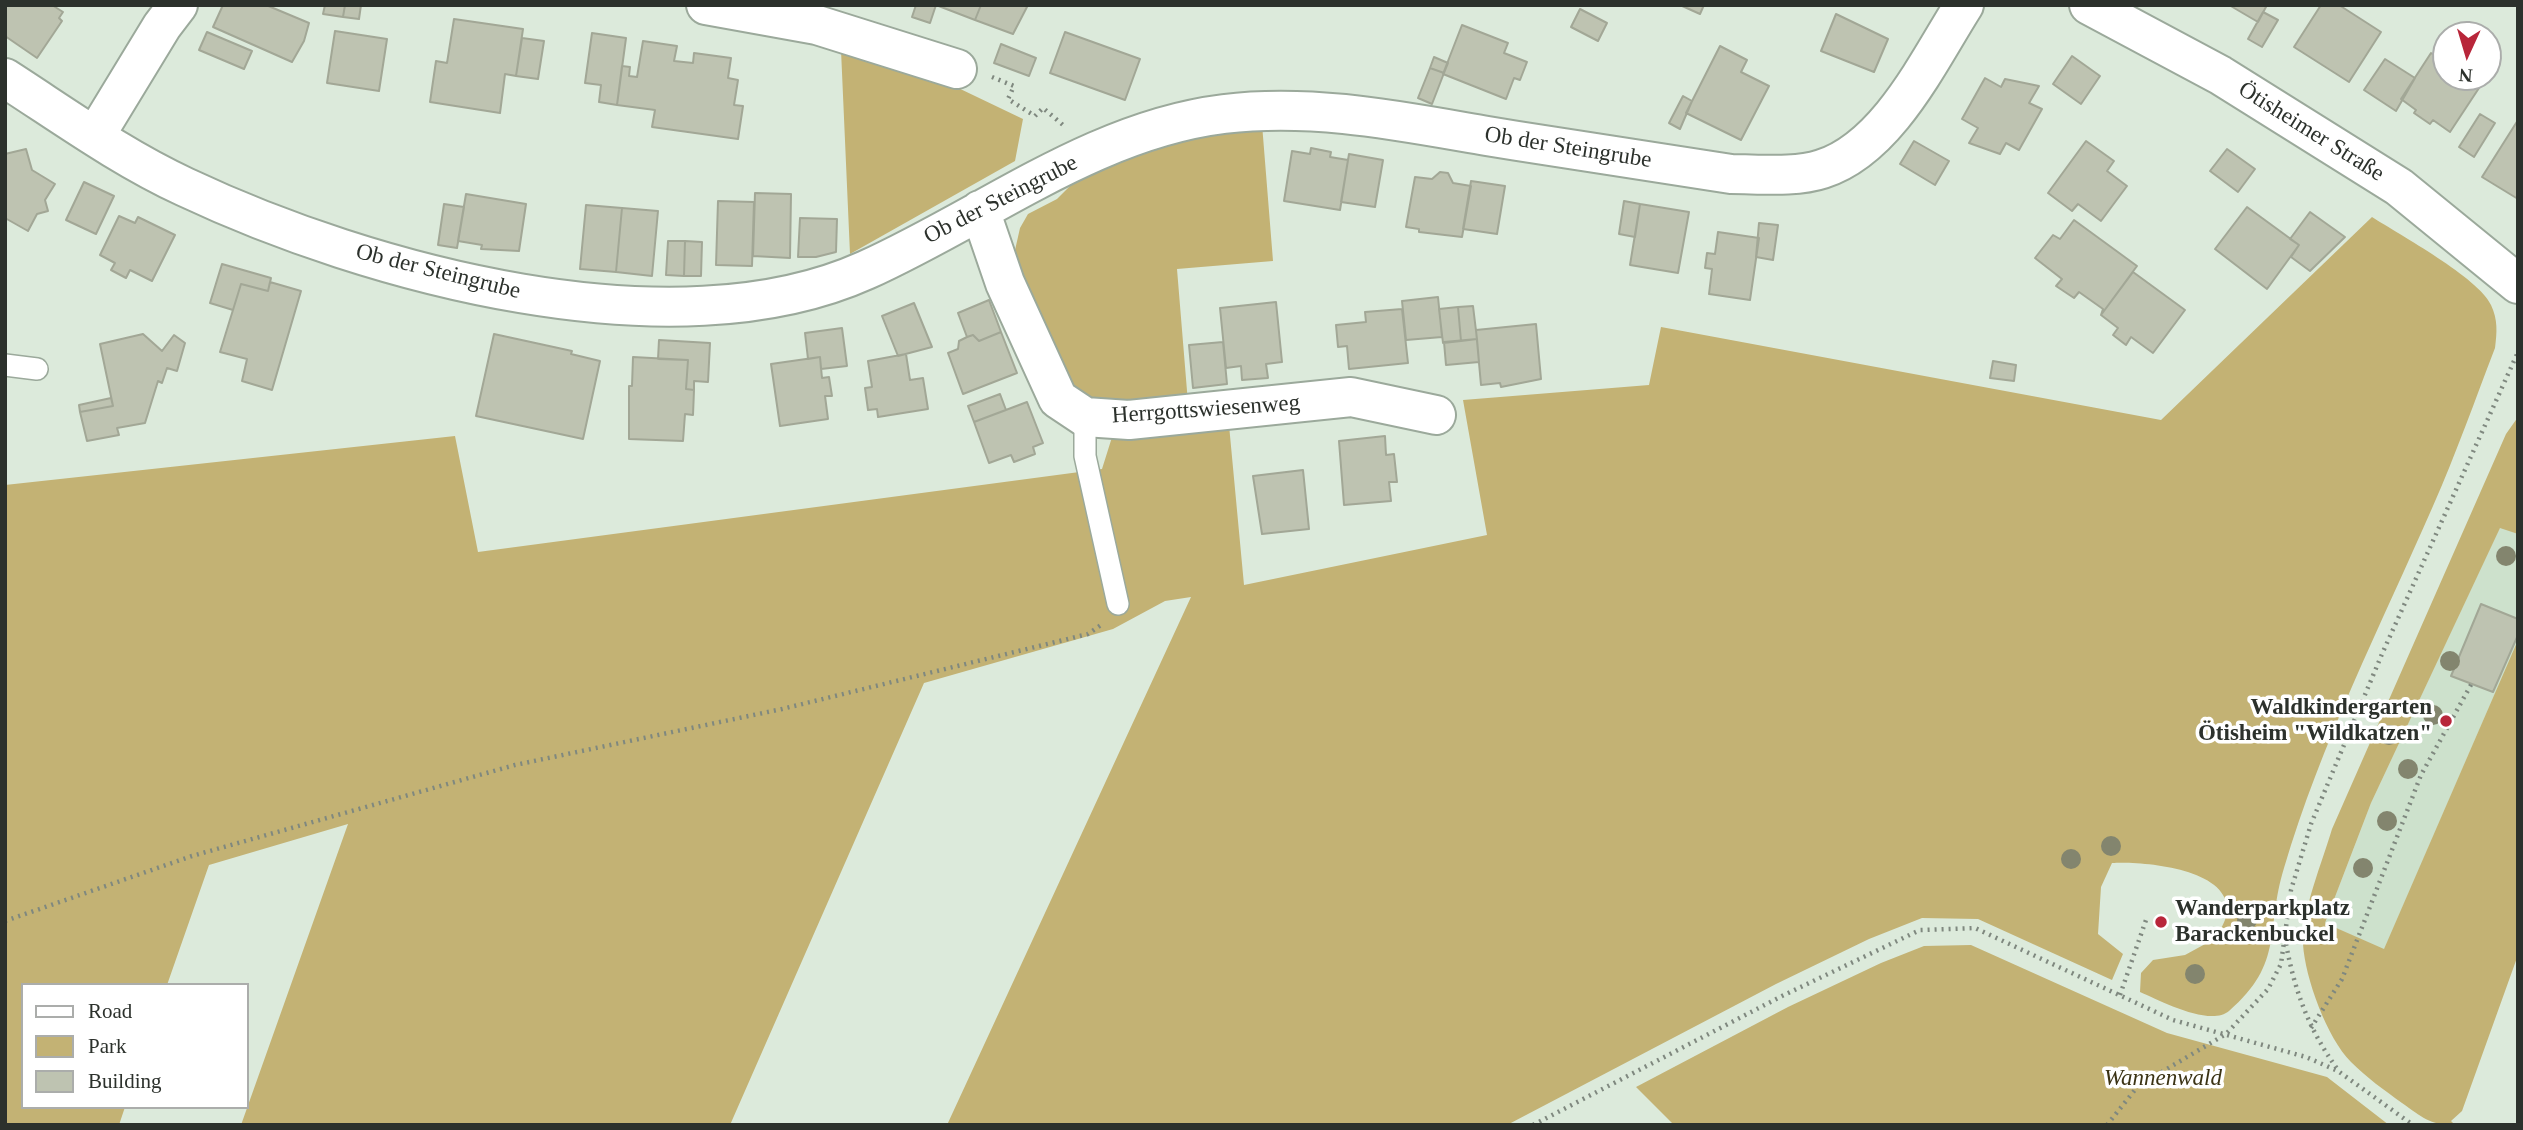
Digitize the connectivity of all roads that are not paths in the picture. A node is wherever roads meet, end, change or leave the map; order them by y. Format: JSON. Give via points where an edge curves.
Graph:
{"nodes":[{"id":1,"x":178,"y":5,"type":"edge"},
{"id":2,"x":706,"y":5,"type":"edge"},
{"id":3,"x":1964,"y":5,"type":"edge"},
{"id":4,"x":2089,"y":5,"type":"edge"},
{"id":5,"x":971,"y":71,"type":"road end"},
{"id":6,"x":5,"y":78,"type":"edge"},
{"id":7,"x":95,"y":136,"type":"junction"},
{"id":8,"x":980,"y":211,"type":"junction"},
{"id":9,"x":2518,"y":284,"type":"edge"},
{"id":10,"x":5,"y":365,"type":"edge"},
{"id":11,"x":37,"y":369,"type":"dead end"},
{"id":12,"x":1436,"y":415,"type":"dead end"},
{"id":13,"x":1086,"y":417,"type":"junction"},
{"id":14,"x":1118,"y":604,"type":"road end"}],
"edges":[{"from":1,"to":7,"type":"street"},
{"from":2,"to":5,"type":"street","via":[[817,25]]},
{"from":3,"to":8,"type":"street","name":"Ob der Steingrube","via":[[1902,103],[1867,143],[1822,169],[1731,174],[1296,109],[1223,114],[1156,127],[1088,155]]},
{"from":4,"to":9,"type":"street","name":"Ötisheimer Straße","via":[[2220,75],[2399,187]]},
{"from":6,"to":7,"type":"street","name":"Ob der Steingrube"},
{"from":7,"to":8,"type":"street","name":"Ob der Steingrube","via":[[183,186],[387,265],[569,300],[712,306],[784,296],[863,271]]},
{"from":8,"to":13,"type":"street","name":"Herrgottswiesenweg","via":[[1005,283],[1058,399]]},
{"from":10,"to":11,"type":"lane"},
{"from":12,"to":13,"type":"street","name":"Herrgottswiesenweg","via":[[1352,397],[1129,420]]},
{"from":13,"to":14,"type":"lane","via":[[1085,456]]}]}
